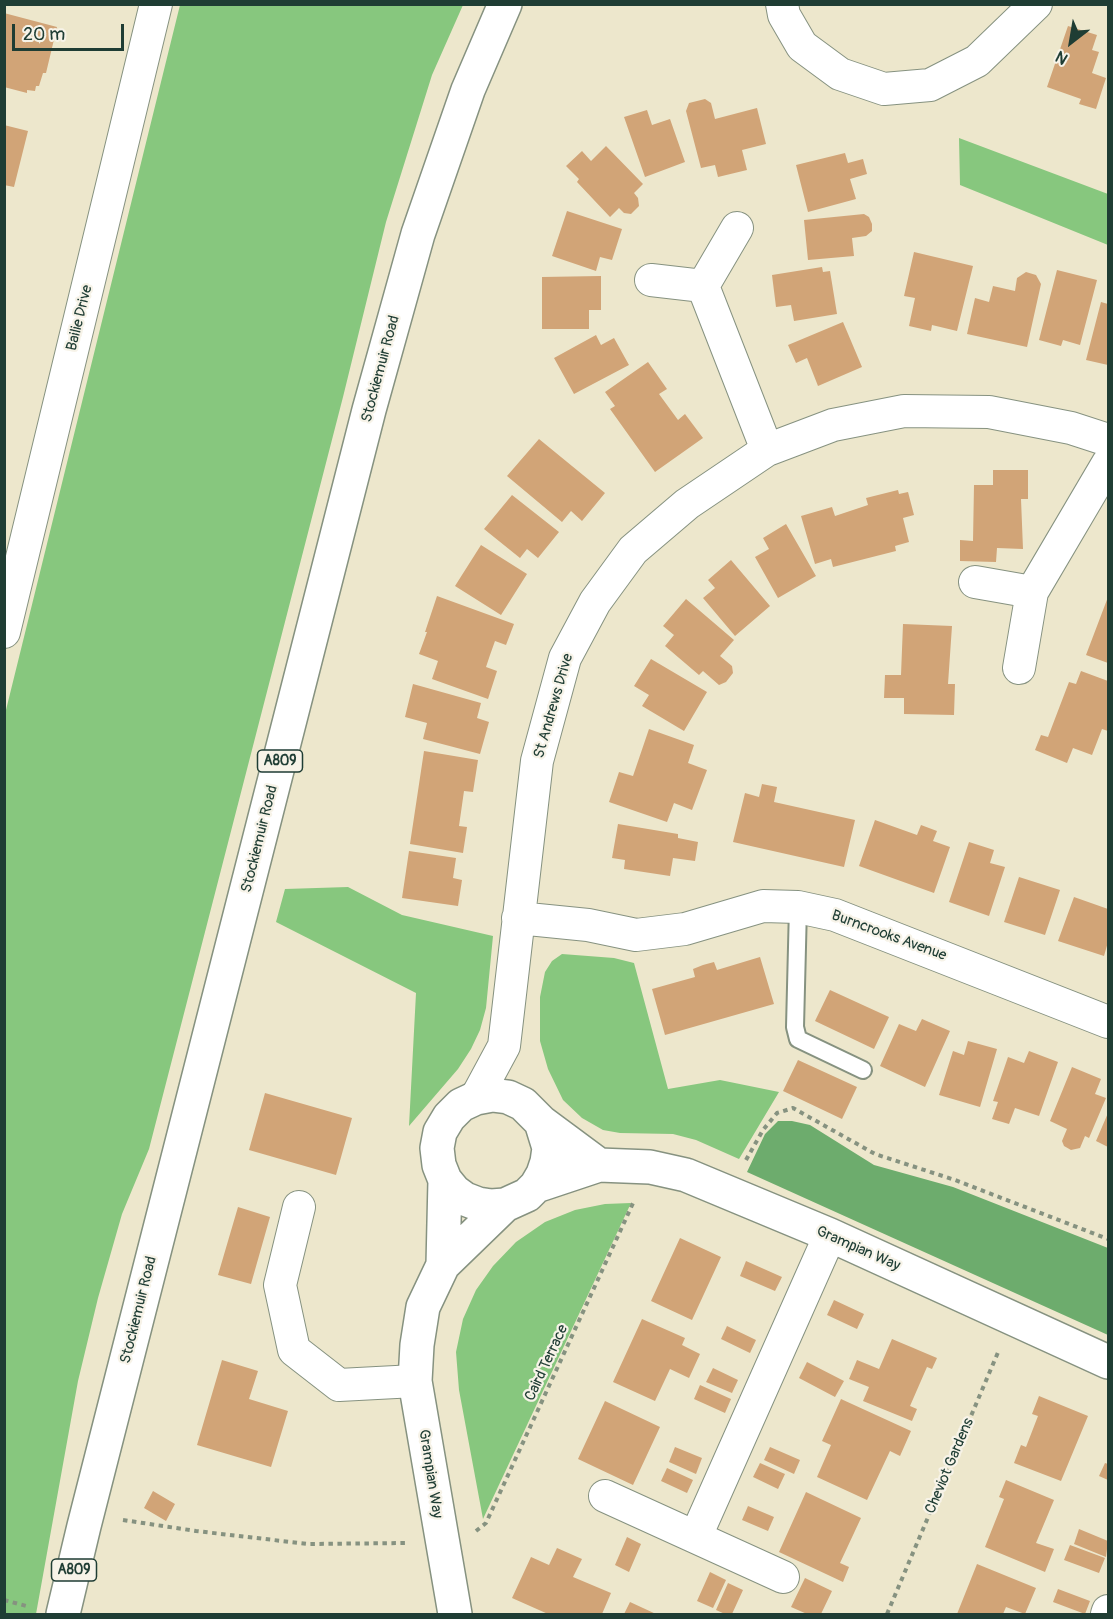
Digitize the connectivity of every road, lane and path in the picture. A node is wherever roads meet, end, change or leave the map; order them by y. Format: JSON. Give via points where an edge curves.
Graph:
{"nodes":[{"id":1,"x":156,"y":4,"type":"edge"},
{"id":2,"x":506,"y":4,"type":"edge"},
{"id":3,"x":782,"y":4,"type":"edge"},
{"id":4,"x":1036,"y":4,"type":"edge"},
{"id":5,"x":737,"y":228,"type":"dead end"},
{"id":6,"x":651,"y":280,"type":"dead end"},
{"id":7,"x":703,"y":286,"type":"junction"},
{"id":8,"x":1108,"y":440,"type":"edge"},
{"id":9,"x":767,"y":450,"type":"junction"},
{"id":10,"x":1108,"y":463,"type":"edge"},
{"id":11,"x":975,"y":582,"type":"dead end"},
{"id":12,"x":1032,"y":592,"type":"junction"},
{"id":13,"x":4,"y":632,"type":"edge"},
{"id":14,"x":1019,"y":668,"type":"dead end"},
{"id":15,"x":798,"y":908,"type":"junction"},
{"id":16,"x":518,"y":918,"type":"junction"},
{"id":17,"x":1108,"y":1022,"type":"edge"},
{"id":18,"x":504,"y":1046,"type":"junction"},
{"id":19,"x":863,"y":1070,"type":"dead end"},
{"id":20,"x":476,"y":1098,"type":"junction"},
{"id":21,"x":532,"y":1113,"type":"junction"},
{"id":22,"x":599,"y":1165,"type":"junction"},
{"id":23,"x":650,"y":1167,"type":"junction"},
{"id":24,"x":445,"y":1180,"type":"junction"},
{"id":25,"x":536,"y":1186,"type":"junction"},
{"id":26,"x":728,"y":1193,"type":"junction"},
{"id":27,"x":505,"y":1205,"type":"junction"},
{"id":28,"x":299,"y":1207,"type":"dead end"},
{"id":29,"x":830,"y":1235,"type":"junction"},
{"id":30,"x":1108,"y":1239,"type":"edge"},
{"id":31,"x":443,"y":1264,"type":"junction"},
{"id":32,"x":1013,"y":1318,"type":"junction"},
{"id":33,"x":1108,"y":1362,"type":"edge"},
{"id":34,"x":416,"y":1381,"type":"junction"},
{"id":35,"x":605,"y":1496,"type":"dead end"},
{"id":36,"x":114,"y":1519,"type":"dead end"},
{"id":37,"x":696,"y":1536,"type":"junction"},
{"id":38,"x":442,"y":1543,"type":"junction"},
{"id":39,"x":783,"y":1576,"type":"dead end"},
{"id":40,"x":63,"y":1614,"type":"edge"},
{"id":41,"x":455,"y":1614,"type":"edge"},
{"id":42,"x":886,"y":1614,"type":"edge"}],
"edges":[{"from":1,"to":13,"type":"street","name":"Bailie Drive"},
{"from":2,"to":40,"type":"main road","name":"Stockiemuir Road","number":"A809","via":[[468,90],[418,234],[369,410]]},
{"from":3,"to":4,"type":"street","via":[[802,46],[840,74],[884,89],[930,85],[977,61]]},
{"from":5,"to":7,"type":"street"},
{"from":6,"to":7,"type":"street"},
{"from":7,"to":9,"type":"street"},
{"from":8,"to":9,"type":"street","name":"St Andrews Drive","via":[[1071,428],[988,412],[904,411],[833,425]]},
{"from":9,"to":16,"type":"street","name":"St Andrews Drive","via":[[687,504],[633,550],[595,602],[565,658],[537,761]]},
{"from":10,"to":12,"type":"street"},
{"from":11,"to":12,"type":"street"},
{"from":12,"to":14,"type":"street"},
{"from":15,"to":16,"type":"street","name":"Burncrooks Avenue","via":[[763,906],[685,929],[636,935],[588,925]]},
{"from":15,"to":17,"type":"street","name":"Burncrooks Avenue","via":[[836,915]]},
{"from":15,"to":19,"type":"lane","via":[[798,1039]]},
{"from":16,"to":18,"type":"street","name":"St Andrews Drive"},
{"from":18,"to":20,"type":"street","name":"St Andrews Drive"},
{"from":18,"to":21,"type":"street","name":"St Andrews Drive"},
{"from":20,"to":21,"type":"main road","via":[[508,1097]]},
{"from":20,"to":24,"type":"main road","name":"Grampian Way","via":[[461,1105],[440,1132],[437,1148]]},
{"from":21,"to":22,"type":"main road"},
{"from":21,"to":25,"type":"main road","via":[[549,1148],[548,1162]]},
{"from":22,"to":23,"type":"main road","name":"Grampian Way"},
{"from":22,"to":25,"type":"main road","name":"Grampian Way"},
{"from":23,"to":26,"type":"main road","name":"Grampian Way","via":[[686,1175]]},
{"from":23,"to":38,"type":"path","name":"Caird Terrace","via":[[486,1523],[472,1534]]},
{"from":24,"to":27,"type":"main road","via":[[465,1199],[491,1206]]},
{"from":24,"to":31,"type":"main road","name":"Grampian Way"},
{"from":25,"to":27,"type":"main road","name":"Grampian Way"},
{"from":26,"to":29,"type":"main road","name":"Grampian Way"},
{"from":26,"to":30,"type":"path","via":[[763,1130],[777,1113],[793,1107],[875,1154]]},
{"from":27,"to":31,"type":"main road","name":"Grampian Way"},
{"from":28,"to":34,"type":"street","via":[[280,1285],[294,1350],[339,1385]]},
{"from":29,"to":32,"type":"main road","name":"Grampian Way"},
{"from":29,"to":37,"type":"street"},
{"from":31,"to":34,"type":"main road","name":"Grampian Way","via":[[423,1307]]},
{"from":32,"to":33,"type":"main road","name":"Grampian Way"},
{"from":32,"to":42,"type":"path","name":"Cheviot Gardens"},
{"from":34,"to":38,"type":"main road","name":"Grampian Way"},
{"from":35,"to":37,"type":"street"},
{"from":36,"to":38,"type":"path","name":"Caird Terrace","via":[[308,1544]]},
{"from":37,"to":39,"type":"street"},
{"from":38,"to":41,"type":"main road","name":"Grampian Way"}]}
